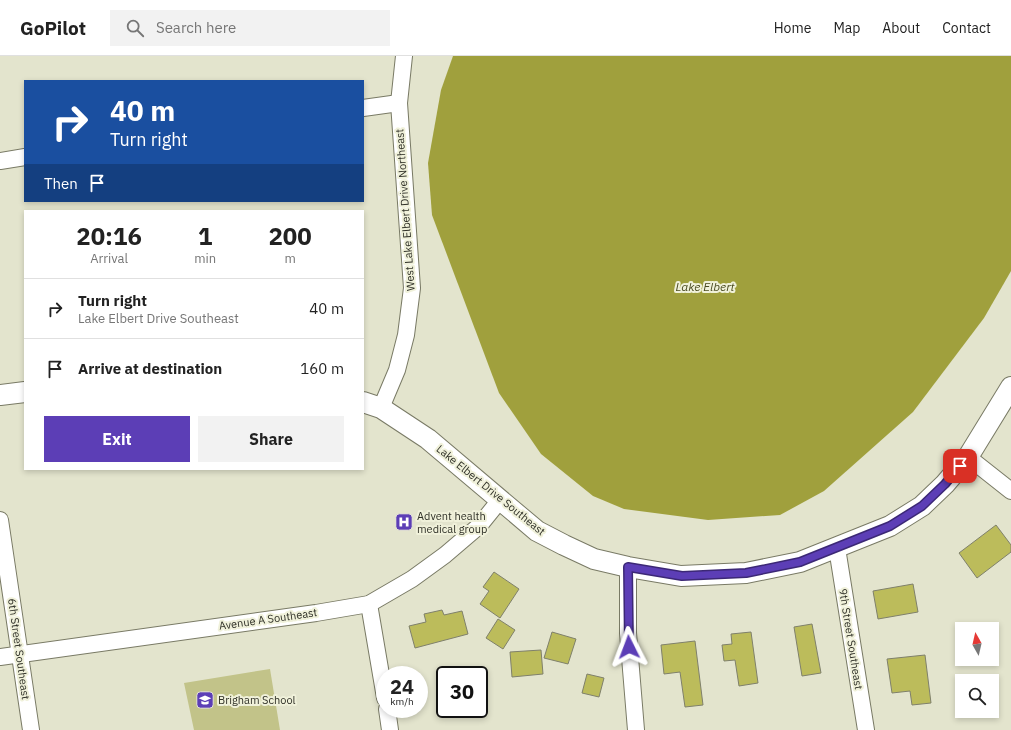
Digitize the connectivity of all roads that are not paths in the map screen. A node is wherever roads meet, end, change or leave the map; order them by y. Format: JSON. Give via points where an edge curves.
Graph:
{"nodes":[{"id":1,"x":404,"y":56,"type":"edge"},
{"id":2,"x":399,"y":103,"type":"junction"},
{"id":3,"x":364,"y":108,"type":"edge"},
{"id":4,"x":24,"y":157,"type":"edge"},
{"id":5,"x":0,"y":161,"type":"edge"},
{"id":6,"x":1011,"y":387,"type":"edge"},
{"id":7,"x":24,"y":392,"type":"edge"},
{"id":8,"x":0,"y":395,"type":"edge"},
{"id":9,"x":372,"y":405,"type":"edge"},
{"id":10,"x":968,"y":457,"type":"junction"},
{"id":11,"x":1011,"y":490,"type":"edge"},
{"id":12,"x":500,"y":500,"type":"junction"},
{"id":13,"x":0,"y":520,"type":"edge"},
{"id":14,"x":837,"y":548,"type":"junction"},
{"id":15,"x":3,"y":562,"type":"edge"},
{"id":16,"x":628,"y":567,"type":"junction"},
{"id":17,"x":370,"y":604,"type":"junction"},
{"id":18,"x":19,"y":654,"type":"junction"},
{"id":19,"x":0,"y":657,"type":"edge"},
{"id":20,"x":380,"y":666,"type":"edge"},
{"id":21,"x":388,"y":718,"type":"edge"},
{"id":22,"x":31,"y":730,"type":"edge"},
{"id":23,"x":390,"y":730,"type":"edge"},
{"id":24,"x":636,"y":730,"type":"edge"},
{"id":25,"x":866,"y":730,"type":"edge"}],
"edges":[{"from":1,"to":2,"type":"street","name":"West Lake Elbert Drive Northeast"},
{"from":2,"to":3,"type":"street"},
{"from":2,"to":9,"type":"street","name":"West Lake Elbert Drive Northeast","via":[[412,288],[406,335],[397,370]]},
{"from":4,"to":5,"type":"street"},
{"from":6,"to":10,"type":"main road","name":"Lake Elbert Drive Southeast"},
{"from":7,"to":8,"type":"main road"},
{"from":9,"to":12,"type":"main road","name":"Lake Elbert Drive Southeast","via":[[428,439]]},
{"from":10,"to":11,"type":"street"},
{"from":10,"to":14,"type":"main road","name":"Lake Elbert Drive Southeast","via":[[922,506],[890,526]]},
{"from":12,"to":16,"type":"main road","name":"Lake Elbert Drive Southeast","via":[[538,530],[564,545],[594,559]]},
{"from":12,"to":17,"type":"street","name":"Avenue A Southeast","via":[[479,526],[445,555],[412,579]]},
{"from":13,"to":15,"type":"street","name":"6th Street Southeast"},
{"from":14,"to":16,"type":"main road","name":"Lake Elbert Drive Southeast","via":[[800,562],[746,573],[682,576]]},
{"from":14,"to":25,"type":"street","name":"9th Street Southeast"},
{"from":15,"to":18,"type":"street","name":"6th Street Southeast"},
{"from":16,"to":24,"type":"street","via":[[628,633]]},
{"from":17,"to":18,"type":"street","name":"Avenue A Southeast"},
{"from":17,"to":20,"type":"street"},
{"from":18,"to":19,"type":"street","name":"Avenue A Southeast"},
{"from":18,"to":22,"type":"street","name":"6th Street Southeast"},
{"from":21,"to":23,"type":"street"}]}
